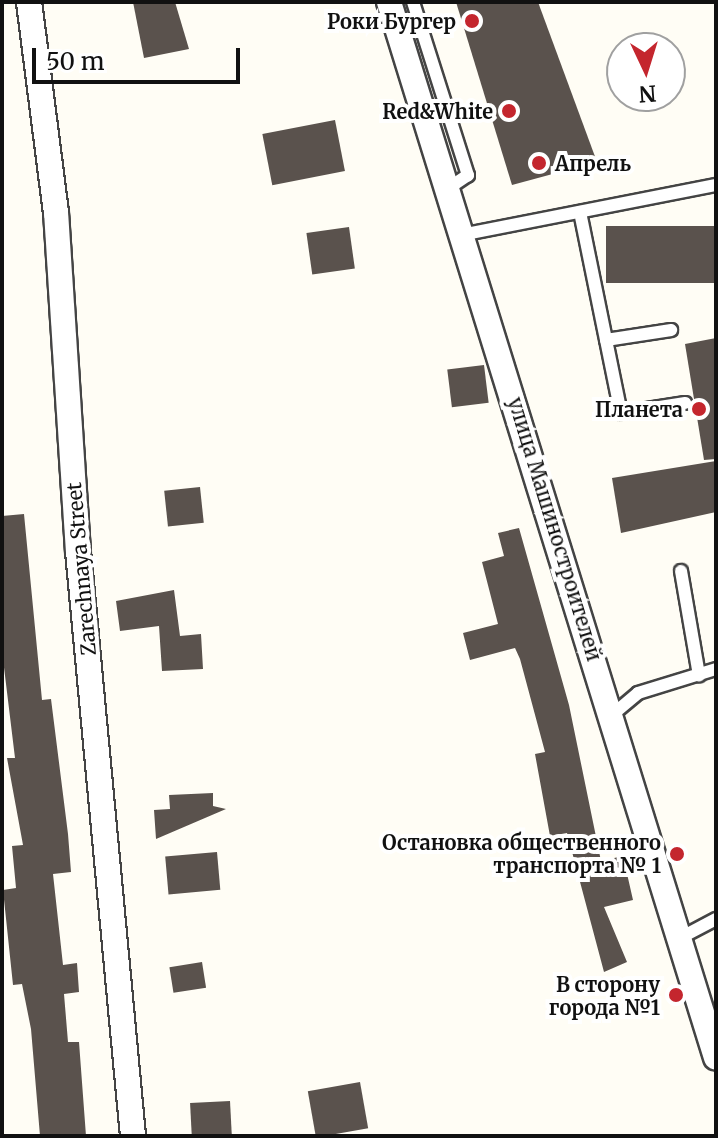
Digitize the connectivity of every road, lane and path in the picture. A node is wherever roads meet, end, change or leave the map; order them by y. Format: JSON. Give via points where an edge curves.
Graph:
{"nodes":[{"id":1,"x":29,"y":2,"type":"edge"},
{"id":2,"x":389,"y":2,"type":"edge"},
{"id":3,"x":413,"y":2,"type":"edge"},
{"id":4,"x":716,"y":185,"type":"edge"},
{"id":5,"x":447,"y":189,"type":"junction"},
{"id":6,"x":580,"y":212,"type":"junction"},
{"id":7,"x":461,"y":235,"type":"junction"},
{"id":8,"x":671,"y":330,"type":"dead end"},
{"id":9,"x":606,"y":340,"type":"junction"},
{"id":10,"x":685,"y":403,"type":"dead end"},
{"id":11,"x":681,"y":571,"type":"dead end"},
{"id":12,"x":716,"y":669,"type":"edge"},
{"id":13,"x":699,"y":675,"type":"junction"},
{"id":14,"x":612,"y":715,"type":"junction"},
{"id":15,"x":716,"y":919,"type":"edge"},
{"id":16,"x":680,"y":938,"type":"junction"},
{"id":17,"x":716,"y":1058,"type":"edge"},
{"id":18,"x":133,"y":1136,"type":"edge"}],
"edges":[{"from":1,"to":18,"type":"street","name":"Zarechnaya Street","via":[[56,212],[78,551]]},
{"from":2,"to":5,"type":"street","name":"улица Машиностроителей"},
{"from":3,"to":5,"type":"lane","via":[[468,175]]},
{"from":4,"to":6,"type":"lane"},
{"from":5,"to":7,"type":"street","name":"улица Машиностроителей"},
{"from":6,"to":7,"type":"lane"},
{"from":6,"to":9,"type":"lane"},
{"from":7,"to":14,"type":"street","name":"улица Машиностроителей"},
{"from":8,"to":9,"type":"lane"},
{"from":9,"to":10,"type":"lane","via":[[621,413]]},
{"from":11,"to":13,"type":"lane"},
{"from":12,"to":13,"type":"lane"},
{"from":13,"to":14,"type":"lane","via":[[638,693]]},
{"from":14,"to":16,"type":"street","name":"улица Машиностроителей"},
{"from":15,"to":16,"type":"lane"},
{"from":16,"to":17,"type":"street","name":"улица Машиностроителей"}]}
